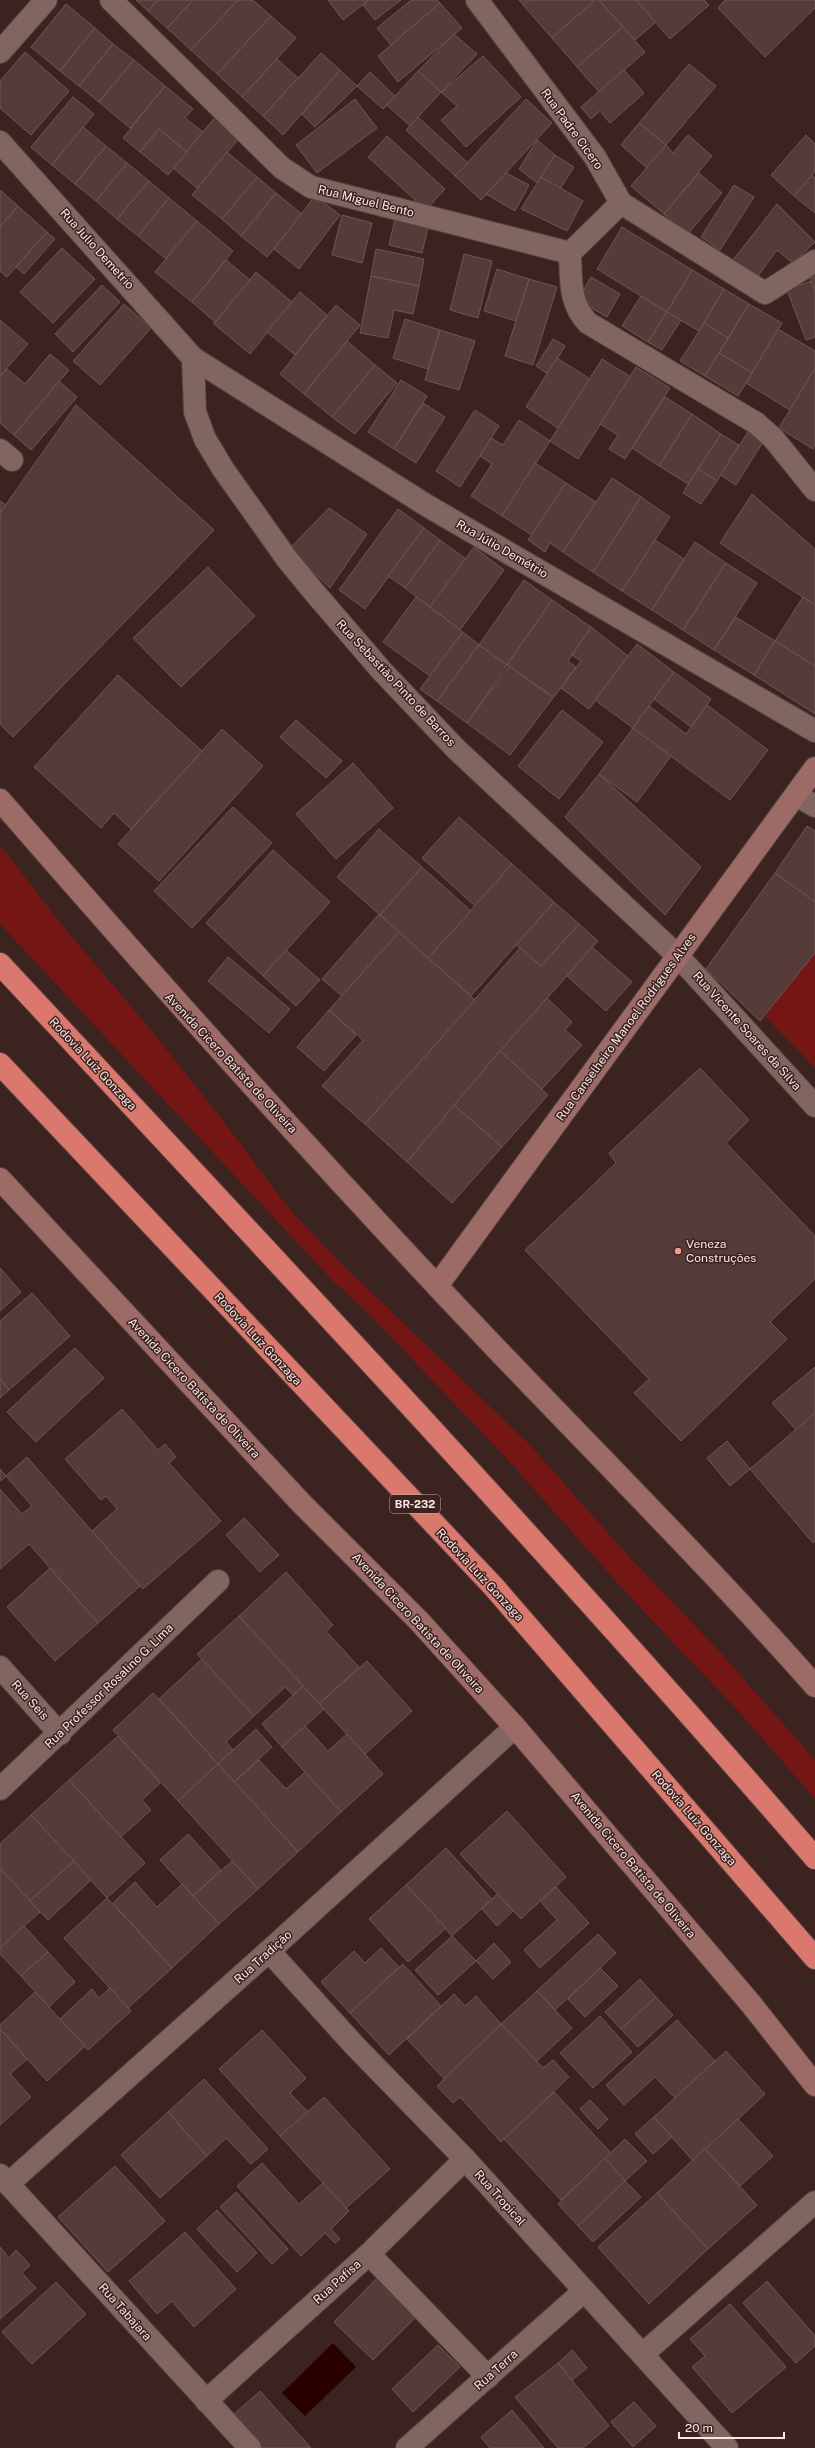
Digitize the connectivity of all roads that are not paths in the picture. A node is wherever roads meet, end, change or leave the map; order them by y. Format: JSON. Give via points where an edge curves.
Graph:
{"nodes":[{"id":1,"x":46,"y":0,"type":"edge"},
{"id":2,"x":111,"y":0,"type":"edge"},
{"id":3,"x":477,"y":0,"type":"edge"},
{"id":4,"x":0,"y":52,"type":"edge"},
{"id":5,"x":0,"y":142,"type":"edge"},
{"id":6,"x":621,"y":203,"type":"junction"},
{"id":7,"x":570,"y":253,"type":"junction"},
{"id":8,"x":815,"y":261,"type":"edge"},
{"id":9,"x":193,"y":358,"type":"junction"},
{"id":10,"x":815,"y":490,"type":"edge"},
{"id":11,"x":815,"y":731,"type":"edge"},
{"id":12,"x":815,"y":768,"type":"edge"},
{"id":13,"x":796,"y":795,"type":"junction"},
{"id":14,"x":0,"y":800,"type":"edge"},
{"id":15,"x":815,"y":806,"type":"edge"},
{"id":16,"x":678,"y":956,"type":"junction"},
{"id":17,"x":0,"y":964,"type":"edge"},
{"id":18,"x":0,"y":1064,"type":"edge"},
{"id":19,"x":815,"y":1106,"type":"edge"},
{"id":20,"x":0,"y":1179,"type":"edge"},
{"id":21,"x":437,"y":1286,"type":"junction"},
{"id":22,"x":218,"y":1581,"type":"dead end"},
{"id":23,"x":0,"y":1667,"type":"edge"},
{"id":24,"x":815,"y":1686,"type":"edge"},
{"id":25,"x":515,"y":1727,"type":"junction"},
{"id":26,"x":60,"y":1734,"type":"junction"},
{"id":27,"x":0,"y":1789,"type":"edge"},
{"id":28,"x":815,"y":1858,"type":"edge"},
{"id":29,"x":269,"y":1951,"type":"junction"},
{"id":30,"x":815,"y":1958,"type":"edge"},
{"id":31,"x":815,"y":2085,"type":"edge"},
{"id":32,"x":465,"y":2159,"type":"junction"},
{"id":33,"x":4,"y":2180,"type":"edge"},
{"id":34,"x":815,"y":2202,"type":"edge"},
{"id":35,"x":369,"y":2254,"type":"junction"},
{"id":36,"x":584,"y":2292,"type":"junction"},
{"id":37,"x":643,"y":2354,"type":"junction"},
{"id":38,"x":488,"y":2377,"type":"junction"},
{"id":39,"x":206,"y":2401,"type":"junction"},
{"id":40,"x":250,"y":2448,"type":"edge"},
{"id":41,"x":407,"y":2448,"type":"edge"},
{"id":42,"x":727,"y":2448,"type":"edge"}],
"edges":[{"from":1,"to":4,"type":"street"},
{"from":2,"to":7,"type":"street","name":"Rua Miguel Bento","via":[[282,168],[311,187]]},
{"from":3,"to":6,"type":"street","name":"Rua Padre Cicero","via":[[595,157]]},
{"from":5,"to":9,"type":"street","name":"Rua Julio Demetrio"},
{"from":6,"to":7,"type":"street"},
{"from":6,"to":8,"type":"street","via":[[765,293]]},
{"from":7,"to":10,"type":"street","via":[[573,302],[588,323],[756,423],[773,438]]},
{"from":9,"to":11,"type":"street","name":"Rua Júlio Demétrio","via":[[426,505]]},
{"from":9,"to":16,"type":"street","name":"Rua Sebastião Pinto de Barros","via":[[195,412],[205,439],[286,560],[381,670],[456,749]]},
{"from":12,"to":13,"type":"main road","name":"Rua Canselheiro Manoel Rodrigues Alves"},
{"from":13,"to":15,"type":"street"},
{"from":13,"to":16,"type":"main road","name":"Rua Canselheiro Manoel Rodrigues Alves"},
{"from":14,"to":21,"type":"main road","name":"Avenida Cicero Batista de Oliveira","via":[[177,1004]]},
{"from":16,"to":19,"type":"street","name":"Rua Vicente Soares da Silva"},
{"from":16,"to":21,"type":"main road","name":"Rua Canselheiro Manoel Rodrigues Alves"},
{"from":17,"to":28,"type":"highway","name":"Rodovia Luiz Gonzaga","via":[[529,1536],[706,1731]]},
{"from":18,"to":30,"type":"highway","name":"Rodovia Luiz Gonzaga","number":"BR-232","via":[[493,1586]]},
{"from":20,"to":25,"type":"main road","name":"Avenida Cicero Batista de Oliveira","via":[[302,1504],[419,1621]]},
{"from":21,"to":24,"type":"main road","name":"Avenida Cicero Batista de Oliveira","via":[[747,1610]]},
{"from":22,"to":26,"type":"street","name":"Rua Professor Rosalino G. Lima"},
{"from":23,"to":26,"type":"street","name":"Rua Seis"},
{"from":25,"to":29,"type":"street","name":"Rua Tradição"},
{"from":25,"to":31,"type":"main road","name":"Avenida Cicero Batista de Oliveira","via":[[750,2004]]},
{"from":26,"to":27,"type":"street","name":"Rua Professor Rosalino G. Lima"},
{"from":29,"to":32,"type":"street","name":"Rua Tropical","via":[[355,2046]]},
{"from":29,"to":33,"type":"street","name":"Rua Tradição"},
{"from":32,"to":35,"type":"street","name":"Rua Pafisa"},
{"from":32,"to":36,"type":"street","name":"Rua Tropical"},
{"from":33,"to":39,"type":"street","name":"Rua Tabajara"},
{"from":34,"to":37,"type":"street"},
{"from":35,"to":38,"type":"street"},
{"from":35,"to":39,"type":"street","name":"Rua Pafisa"},
{"from":36,"to":37,"type":"street","name":"Rua Tropical"},
{"from":36,"to":38,"type":"street","name":"Rua Terra"},
{"from":37,"to":42,"type":"street","name":"Rua Tropical"},
{"from":38,"to":41,"type":"street","name":"Rua Terra"},
{"from":39,"to":40,"type":"street","name":"Rua Tabajara"}]}
